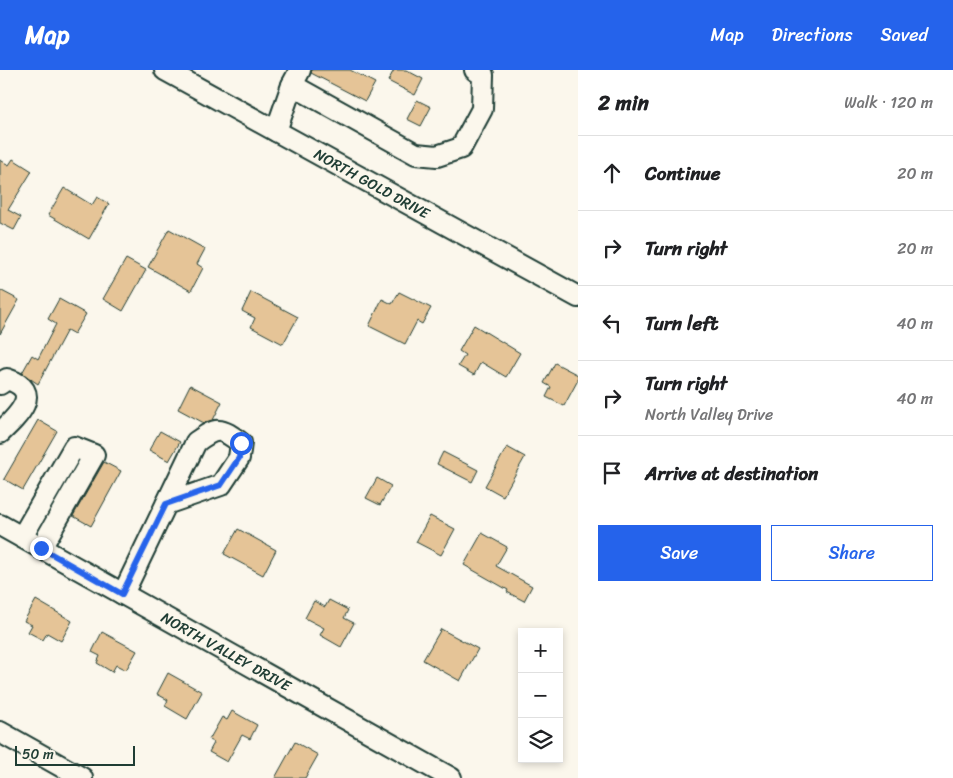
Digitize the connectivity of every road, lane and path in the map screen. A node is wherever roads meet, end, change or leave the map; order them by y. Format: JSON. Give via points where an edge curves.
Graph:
{"nodes":[{"id":1,"x":166,"y":70,"type":"edge"},
{"id":2,"x":475,"y":70,"type":"edge"},
{"id":3,"x":296,"y":77,"type":"edge"},
{"id":4,"x":276,"y":131,"type":"junction"},
{"id":5,"x":578,"y":297,"type":"edge"},
{"id":6,"x":0,"y":384,"type":"edge"},
{"id":7,"x":0,"y":433,"type":"edge"},
{"id":8,"x":166,"y":504,"type":"dead end"},
{"id":9,"x":0,"y":525,"type":"edge"},
{"id":10,"x":22,"y":537,"type":"junction"},
{"id":11,"x":41,"y":548,"type":"junction"},
{"id":12,"x":122,"y":594,"type":"junction"},
{"id":13,"x":0,"y":732,"type":"edge"},
{"id":14,"x":82,"y":778,"type":"edge"},
{"id":15,"x":451,"y":778,"type":"edge"}],
"edges":[{"from":1,"to":4,"type":"street","name":"NORTH GOLD DRIVE"},
{"from":2,"to":3,"type":"street","via":[[484,76],[482,109],[461,148],[436,156],[416,154]]},
{"from":3,"to":4,"type":"street"},
{"from":4,"to":5,"type":"street","name":"NORTH GOLD DRIVE"},
{"from":6,"to":7,"type":"street","via":[[7,379],[18,382],[24,390],[25,403],[19,415]]},
{"from":8,"to":12,"type":"street"},
{"from":9,"to":10,"type":"street","name":"NORTH VALLEY DRIVE"},
{"from":10,"to":11,"type":"street","name":"NORTH VALLEY DRIVE"},
{"from":10,"to":11,"type":"street","via":[[74,448],[94,456]]},
{"from":11,"to":12,"type":"street","name":"NORTH VALLEY DRIVE"},
{"from":12,"to":15,"type":"street","name":"NORTH VALLEY DRIVE"},
{"from":13,"to":14,"type":"street"}]}
